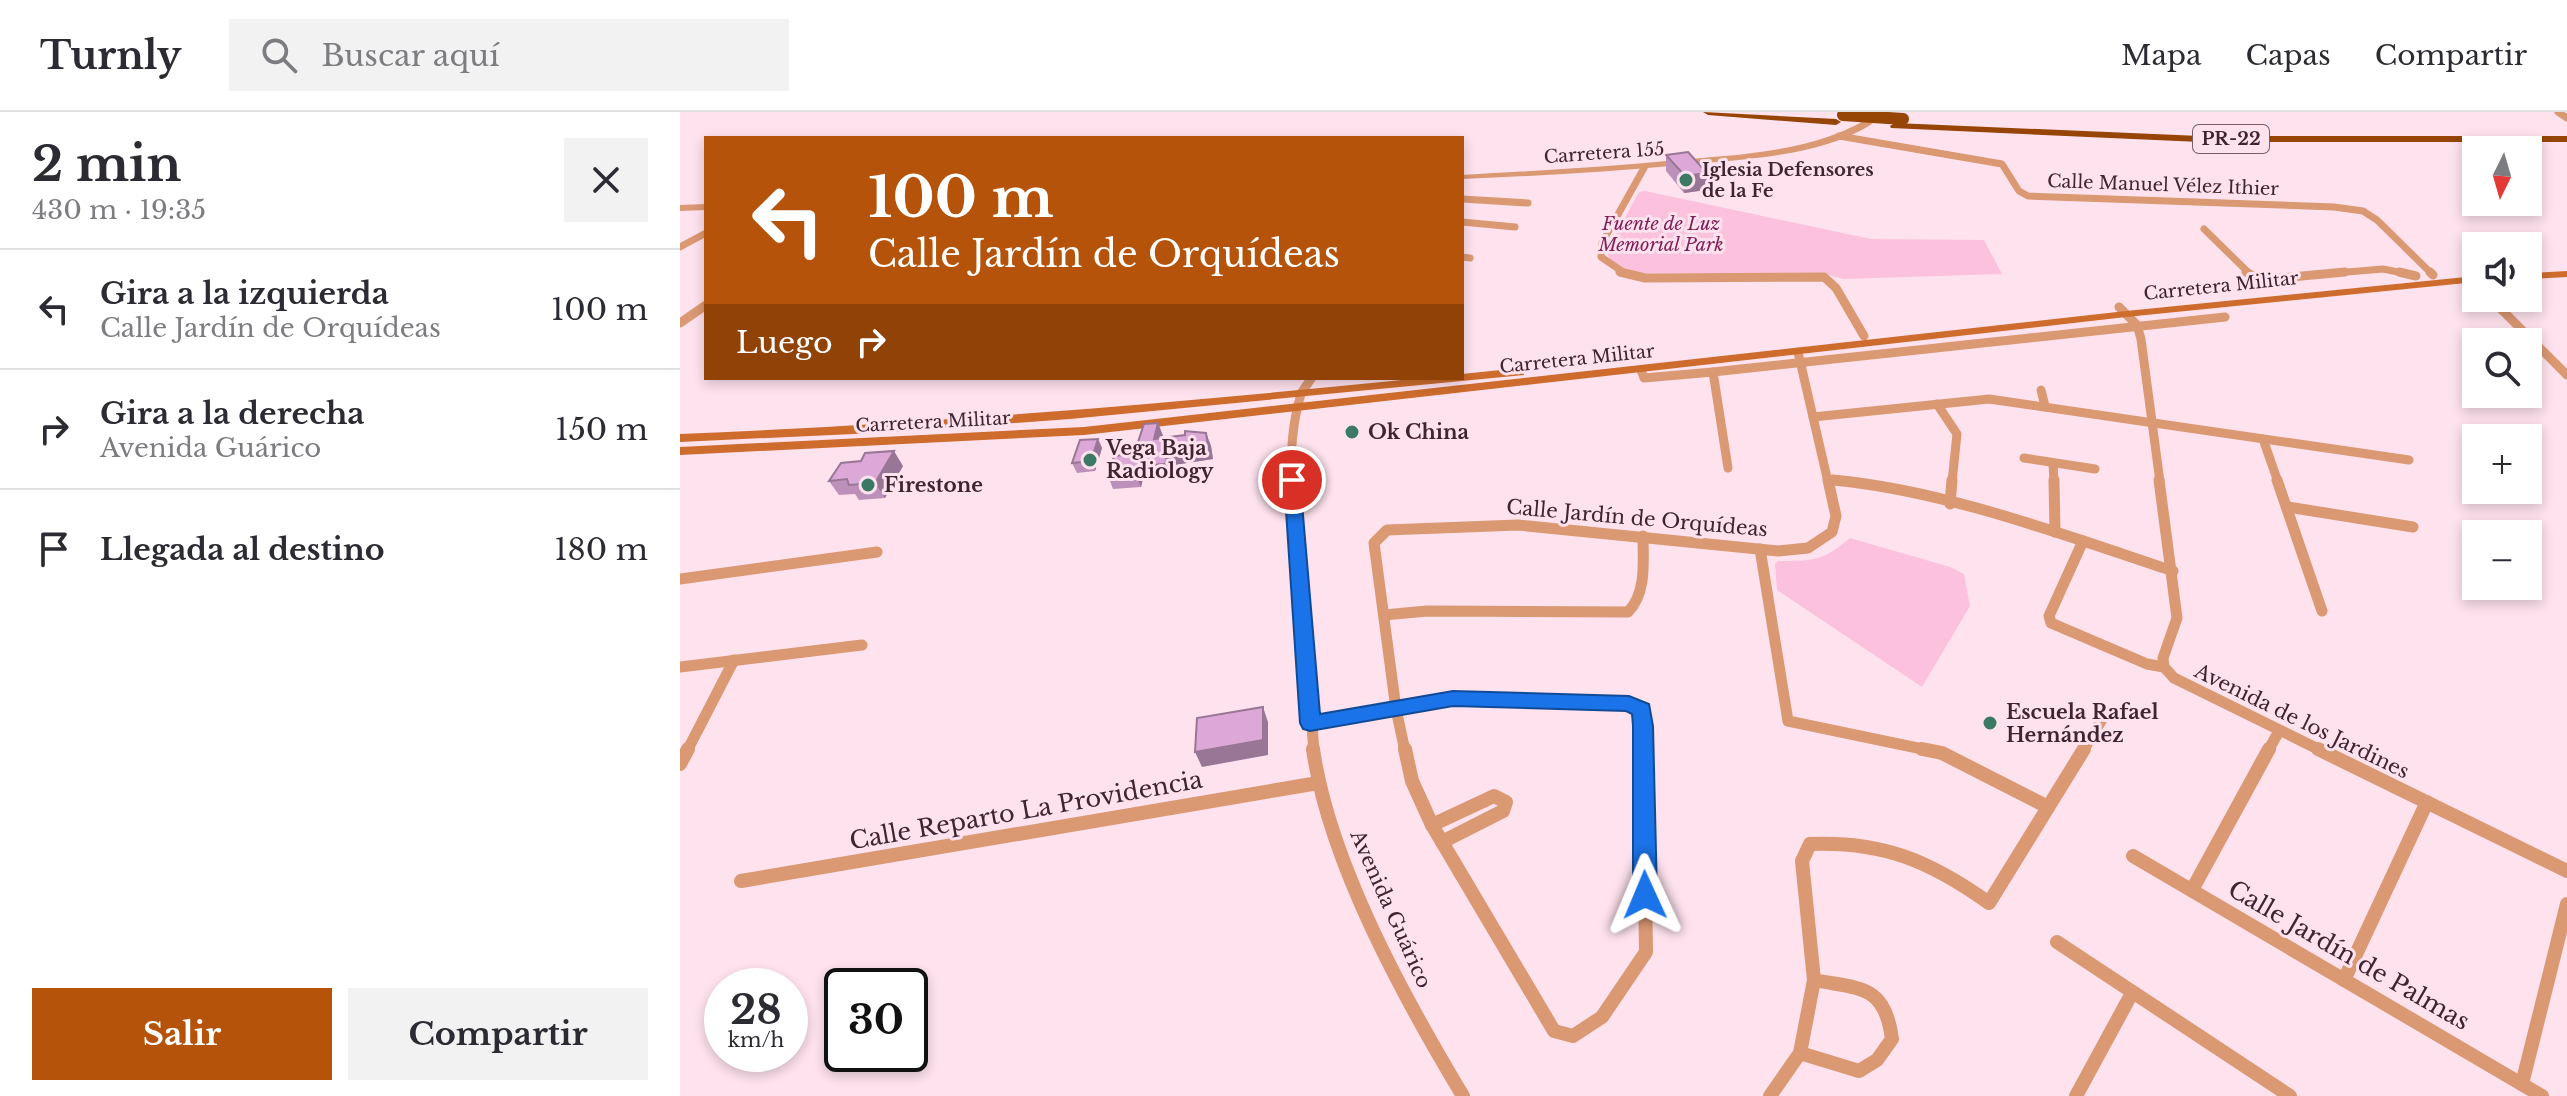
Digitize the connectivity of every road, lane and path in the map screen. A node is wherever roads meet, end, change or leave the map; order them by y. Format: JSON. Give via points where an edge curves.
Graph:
{"nodes":[{"id":1,"x":1708,"y":112,"type":"edge"},
{"id":2,"x":1804,"y":112,"type":"edge"},
{"id":3,"x":1884,"y":112,"type":"edge"},
{"id":4,"x":2558,"y":112,"type":"edge"},
{"id":5,"x":1840,"y":118,"type":"junction"},
{"id":6,"x":2567,"y":118,"type":"edge"},
{"id":7,"x":2566,"y":134,"type":"edge"},
{"id":8,"x":1839,"y":136,"type":"junction"},
{"id":9,"x":1644,"y":168,"type":"junction"},
{"id":10,"x":1464,"y":177,"type":"edge"},
{"id":11,"x":1464,"y":199,"type":"edge"},
{"id":12,"x":1528,"y":203,"type":"dead end"},
{"id":13,"x":704,"y":207,"type":"edge"},
{"id":14,"x":680,"y":208,"type":"edge"},
{"id":15,"x":1464,"y":222,"type":"edge"},
{"id":16,"x":1515,"y":227,"type":"dead end"},
{"id":17,"x":2204,"y":229,"type":"dead end"},
{"id":18,"x":704,"y":234,"type":"edge"},
{"id":19,"x":680,"y":247,"type":"edge"},
{"id":20,"x":2567,"y":267,"type":"edge"},
{"id":21,"x":2542,"y":268,"type":"edge"},
{"id":22,"x":2567,"y":274,"type":"edge"},
{"id":23,"x":2433,"y":275,"type":"junction"},
{"id":24,"x":2542,"y":275,"type":"edge"},
{"id":25,"x":2416,"y":276,"type":"junction"},
{"id":26,"x":2462,"y":277,"type":"edge"},
{"id":27,"x":2462,"y":279,"type":"edge"},
{"id":28,"x":2260,"y":285,"type":"junction"},
{"id":29,"x":704,"y":306,"type":"edge"},
{"id":30,"x":2123,"y":310,"type":"junction"},
{"id":31,"x":2504,"y":312,"type":"edge"},
{"id":32,"x":2225,"y":317,"type":"dead end"},
{"id":33,"x":680,"y":323,"type":"edge"},
{"id":34,"x":2137,"y":325,"type":"junction"},
{"id":35,"x":1864,"y":336,"type":"junction"},
{"id":36,"x":1799,"y":358,"type":"junction"},
{"id":37,"x":1641,"y":370,"type":"junction"},
{"id":38,"x":1713,"y":372,"type":"junction"},
{"id":39,"x":2567,"y":375,"type":"edge"},
{"id":40,"x":1464,"y":378,"type":"edge"},
{"id":41,"x":1311,"y":380,"type":"edge"},
{"id":42,"x":1447,"y":380,"type":"edge"},
{"id":43,"x":2041,"y":390,"type":"dead end"},
{"id":44,"x":1299,"y":401,"type":"junction"},
{"id":45,"x":1937,"y":404,"type":"junction"},
{"id":46,"x":2045,"y":406,"type":"junction"},
{"id":47,"x":1813,"y":417,"type":"junction"},
{"id":48,"x":2153,"y":422,"type":"junction"},
{"id":49,"x":680,"y":438,"type":"edge"},
{"id":50,"x":2263,"y":439,"type":"junction"},
{"id":51,"x":680,"y":451,"type":"edge"},
{"id":52,"x":2024,"y":458,"type":"dead end"},
{"id":53,"x":2409,"y":460,"type":"dead end"},
{"id":54,"x":2053,"y":463,"type":"junction"},
{"id":55,"x":1728,"y":468,"type":"dead end"},
{"id":56,"x":2095,"y":469,"type":"dead end"},
{"id":57,"x":1828,"y":480,"type":"junction"},
{"id":58,"x":1950,"y":504,"type":"junction"},
{"id":59,"x":2288,"y":507,"type":"junction"},
{"id":60,"x":2413,"y":527,"type":"dead end"},
{"id":61,"x":2055,"y":532,"type":"junction"},
{"id":62,"x":1643,"y":536,"type":"junction"},
{"id":63,"x":2083,"y":541,"type":"junction"},
{"id":64,"x":1760,"y":549,"type":"junction"},
{"id":65,"x":877,"y":552,"type":"dead end"},
{"id":66,"x":2173,"y":571,"type":"junction"},
{"id":67,"x":680,"y":579,"type":"edge"},
{"id":68,"x":2322,"y":611,"type":"dead end"},
{"id":69,"x":1384,"y":615,"type":"junction"},
{"id":70,"x":862,"y":645,"type":"dead end"},
{"id":71,"x":734,"y":660,"type":"junction"},
{"id":72,"x":680,"y":667,"type":"edge"},
{"id":73,"x":2164,"y":667,"type":"junction"},
{"id":74,"x":1396,"y":709,"type":"junction"},
{"id":75,"x":2104,"y":716,"type":"dead end"},
{"id":76,"x":1310,"y":723,"type":"junction"},
{"id":77,"x":2279,"y":731,"type":"junction"},
{"id":78,"x":680,"y":764,"type":"edge"},
{"id":79,"x":1318,"y":783,"type":"junction"},
{"id":80,"x":2427,"y":802,"type":"junction"},
{"id":81,"x":2048,"y":807,"type":"junction"},
{"id":82,"x":1432,"y":825,"type":"junction"},
{"id":83,"x":1442,"y":842,"type":"junction"},
{"id":84,"x":2133,"y":856,"type":"dead end"},
{"id":85,"x":2567,"y":871,"type":"edge"},
{"id":86,"x":741,"y":881,"type":"dead end"},
{"id":87,"x":2192,"y":890,"type":"junction"},
{"id":88,"x":2567,"y":904,"type":"edge"},
{"id":89,"x":2057,"y":942,"type":"dead end"},
{"id":90,"x":1814,"y":980,"type":"junction"},
{"id":91,"x":2344,"y":980,"type":"junction"},
{"id":92,"x":2132,"y":993,"type":"junction"},
{"id":93,"x":1800,"y":1053,"type":"junction"},
{"id":94,"x":2522,"y":1084,"type":"junction"},
{"id":95,"x":1463,"y":1096,"type":"edge"},
{"id":96,"x":1770,"y":1096,"type":"edge"},
{"id":97,"x":2076,"y":1096,"type":"edge"},
{"id":98,"x":2290,"y":1096,"type":"edge"},
{"id":99,"x":2542,"y":1096,"type":"edge"}],
"edges":[{"from":1,"to":5,"type":"highway","number":"PR-22"},
{"from":2,"to":5,"type":"highway","number":"PR-22"},
{"from":3,"to":8,"type":"street","name":"Carretera 155"},
{"from":4,"to":6,"type":"street"},
{"from":5,"to":7,"type":"highway","number":"PR-22","via":[[2200,139]]},
{"from":8,"to":9,"type":"street","name":"Carretera 155","via":[[1769,152]]},
{"from":8,"to":23,"type":"street","name":"Calle Manuel Vélez Ithier","via":[[2002,164],[2028,196],[2363,211]]},
{"from":9,"to":10,"type":"street","name":"Carretera 155"},
{"from":9,"to":35,"type":"street","via":[[1602,243],[1601,257],[1609,267],[1645,278],[1824,277]]},
{"from":11,"to":12,"type":"street"},
{"from":13,"to":14,"type":"street"},
{"from":15,"to":16,"type":"street"},
{"from":17,"to":28,"type":"street"},
{"from":18,"to":19,"type":"street"},
{"from":20,"to":21,"type":"main road"},
{"from":22,"to":24,"type":"main road"},
{"from":23,"to":25,"type":"main road","name":"Carretera Militar"},
{"from":23,"to":26,"type":"main road","name":"Carretera Militar"},
{"from":25,"to":28,"type":"main road","name":"Carretera Militar"},
{"from":25,"to":28,"type":"street","via":[[2383,269]]},
{"from":27,"to":30,"type":"main road","name":"Carretera Militar"},
{"from":28,"to":30,"type":"main road","name":"Carretera Militar"},
{"from":29,"to":33,"type":"street"},
{"from":30,"to":34,"type":"street"},
{"from":30,"to":35,"type":"main road","name":"Carretera Militar"},
{"from":30,"to":36,"type":"main road","name":"Carretera Militar"},
{"from":31,"to":39,"type":"street"},
{"from":32,"to":34,"type":"street"},
{"from":34,"to":36,"type":"street"},
{"from":34,"to":48,"type":"street","name":"Avenida de los Jardines"},
{"from":35,"to":40,"type":"main road","name":"Carretera Militar"},
{"from":36,"to":37,"type":"main road","name":"Carretera Militar"},
{"from":36,"to":38,"type":"street"},
{"from":36,"to":47,"type":"street","name":"Calle Jardín de Orquídeas"},
{"from":37,"to":38,"type":"street","via":[[1644,378]]},
{"from":37,"to":44,"type":"main road","name":"Carretera Militar"},
{"from":38,"to":55,"type":"street"},
{"from":41,"to":44,"type":"street"},
{"from":42,"to":44,"type":"main road","name":"Carretera Militar"},
{"from":43,"to":46,"type":"street"},
{"from":44,"to":49,"type":"main road","name":"Carretera Militar","via":[[952,426]]},
{"from":44,"to":51,"type":"main road","name":"Carretera Militar","via":[[1084,431]]},
{"from":44,"to":76,"type":"street","name":"Avenida Guárico","via":[[1290,450]]},
{"from":45,"to":46,"type":"street","via":[[1989,399]]},
{"from":45,"to":47,"type":"street"},
{"from":45,"to":58,"type":"street","via":[[1957,434]]},
{"from":46,"to":48,"type":"street"},
{"from":47,"to":57,"type":"street","name":"Calle Jardín de Orquídeas"},
{"from":48,"to":50,"type":"street"},
{"from":48,"to":66,"type":"street","name":"Avenida de los Jardines"},
{"from":50,"to":53,"type":"street"},
{"from":50,"to":59,"type":"street"},
{"from":52,"to":54,"type":"street"},
{"from":54,"to":56,"type":"street"},
{"from":54,"to":61,"type":"street"},
{"from":57,"to":58,"type":"street"},
{"from":57,"to":64,"type":"street","name":"Calle Jardín de Orquídeas","via":[[1836,516],[1832,532],[1808,548]]},
{"from":58,"to":61,"type":"street"},
{"from":59,"to":60,"type":"street"},
{"from":59,"to":68,"type":"street"},
{"from":61,"to":63,"type":"street"},
{"from":62,"to":64,"type":"street","name":"Calle Jardín de Orquídeas"},
{"from":62,"to":69,"type":"street","via":[[1641,596],[1628,612]]},
{"from":62,"to":69,"type":"street","name":"Calle Jardín de Orquídeas","via":[[1518,525],[1387,530],[1374,543]]},
{"from":63,"to":66,"type":"street"},
{"from":63,"to":73,"type":"street","via":[[2049,616],[2051,623]]},
{"from":64,"to":81,"type":"street","via":[[1788,721],[1942,753]]},
{"from":65,"to":67,"type":"street"},
{"from":66,"to":73,"type":"street","name":"Avenida de los Jardines","via":[[2177,625]]},
{"from":69,"to":74,"type":"street","name":"Calle Jardín de Orquídeas"},
{"from":70,"to":71,"type":"street"},
{"from":71,"to":72,"type":"street"},
{"from":71,"to":78,"type":"street"},
{"from":73,"to":77,"type":"street","name":"Avenida de los Jardines","via":[[2174,678]]},
{"from":74,"to":76,"type":"street","name":"Calle Jardín de Orquídeas"},
{"from":74,"to":82,"type":"street","name":"Calle Jardín de Orquídeas","via":[[1412,781]]},
{"from":74,"to":83,"type":"street","name":"Calle Jardín de Orquídeas","via":[[1453,699],[1629,703],[1642,710],[1646,952],[1602,1017],[1573,1036],[1554,1031]]},
{"from":75,"to":81,"type":"street"},
{"from":76,"to":79,"type":"street","name":"Avenida Guárico"},
{"from":77,"to":80,"type":"street","name":"Avenida de los Jardines"},
{"from":77,"to":87,"type":"street"},
{"from":79,"to":86,"type":"street","name":"Calle Reparto La Providencia"},
{"from":79,"to":95,"type":"street","name":"Avenida Guárico","via":[[1349,876],[1423,1030]]},
{"from":80,"to":85,"type":"street","name":"Avenida de los Jardines"},
{"from":80,"to":91,"type":"street"},
{"from":81,"to":90,"type":"street","via":[[1989,903],[1952,875],[1897,852],[1847,841],[1810,844],[1802,861]]},
{"from":82,"to":83,"type":"street","name":"Calle Jardín de Orquídeas"},
{"from":82,"to":83,"type":"street","via":[[1494,796],[1506,802],[1503,811]]},
{"from":84,"to":87,"type":"street","name":"Calle Jardín de Palmas"},
{"from":87,"to":91,"type":"street","name":"Calle Jardín de Palmas"},
{"from":88,"to":94,"type":"street"},
{"from":89,"to":92,"type":"street"},
{"from":90,"to":93,"type":"street"},
{"from":90,"to":93,"type":"street","via":[[1870,991],[1889,1014],[1892,1039],[1877,1060],[1859,1071]]},
{"from":91,"to":94,"type":"street","name":"Calle Jardín de Palmas"},
{"from":92,"to":97,"type":"street"},
{"from":92,"to":98,"type":"street"},
{"from":93,"to":96,"type":"street"},
{"from":94,"to":99,"type":"street","name":"Calle Jardín de Palmas"}]}
